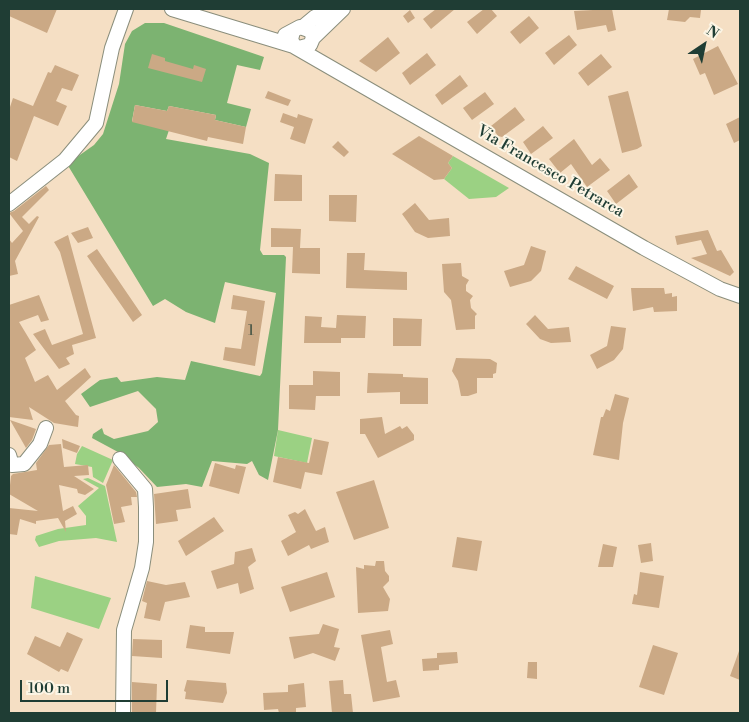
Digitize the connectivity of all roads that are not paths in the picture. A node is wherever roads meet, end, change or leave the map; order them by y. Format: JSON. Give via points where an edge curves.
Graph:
{"nodes":[{"id":1,"x":126,"y":9,"type":"edge"},
{"id":2,"x":172,"y":9,"type":"edge"},
{"id":3,"x":334,"y":9,"type":"edge"},
{"id":4,"x":343,"y":9,"type":"edge"},
{"id":5,"x":298,"y":29,"type":"junction"},
{"id":6,"x":270,"y":39,"type":"junction"},
{"id":7,"x":313,"y":40,"type":"junction"},
{"id":8,"x":298,"y":48,"type":"junction"},
{"id":9,"x":344,"y":74,"type":"junction"},
{"id":10,"x":9,"y":204,"type":"edge"},
{"id":11,"x":740,"y":296,"type":"edge"},
{"id":12,"x":46,"y":428,"type":"dead end"},
{"id":13,"x":9,"y":455,"type":"edge"},
{"id":14,"x":120,"y":459,"type":"dead end"},
{"id":15,"x":123,"y":713,"type":"edge"}],
"edges":[{"from":1,"to":10,"type":"street","via":[[112,48],[96,123],[65,160]]},
{"from":2,"to":6,"type":"street","name":"Via Francesco Petrarca"},
{"from":3,"to":5,"type":"street"},
{"from":4,"to":7,"type":"street"},
{"from":5,"to":6,"type":"street"},
{"from":5,"to":7,"type":"street","via":[[311,31]]},
{"from":5,"to":8,"type":"street","via":[[291,40]]},
{"from":6,"to":8,"type":"street","name":"Via Francesco Petrarca"},
{"from":7,"to":8,"type":"street","via":[[307,48]]},
{"from":7,"to":9,"type":"street","name":"Via Francesco Petrarca"},
{"from":8,"to":9,"type":"street","name":"Via Francesco Petrarca"},
{"from":9,"to":11,"type":"street","name":"Via Francesco Petrarca","via":[[644,248],[720,289]]},
{"from":12,"to":13,"type":"street","via":[[40,444],[24,464],[12,465]]},
{"from":14,"to":15,"type":"street","via":[[145,489],[146,507],[142,568],[124,630]]}]}
